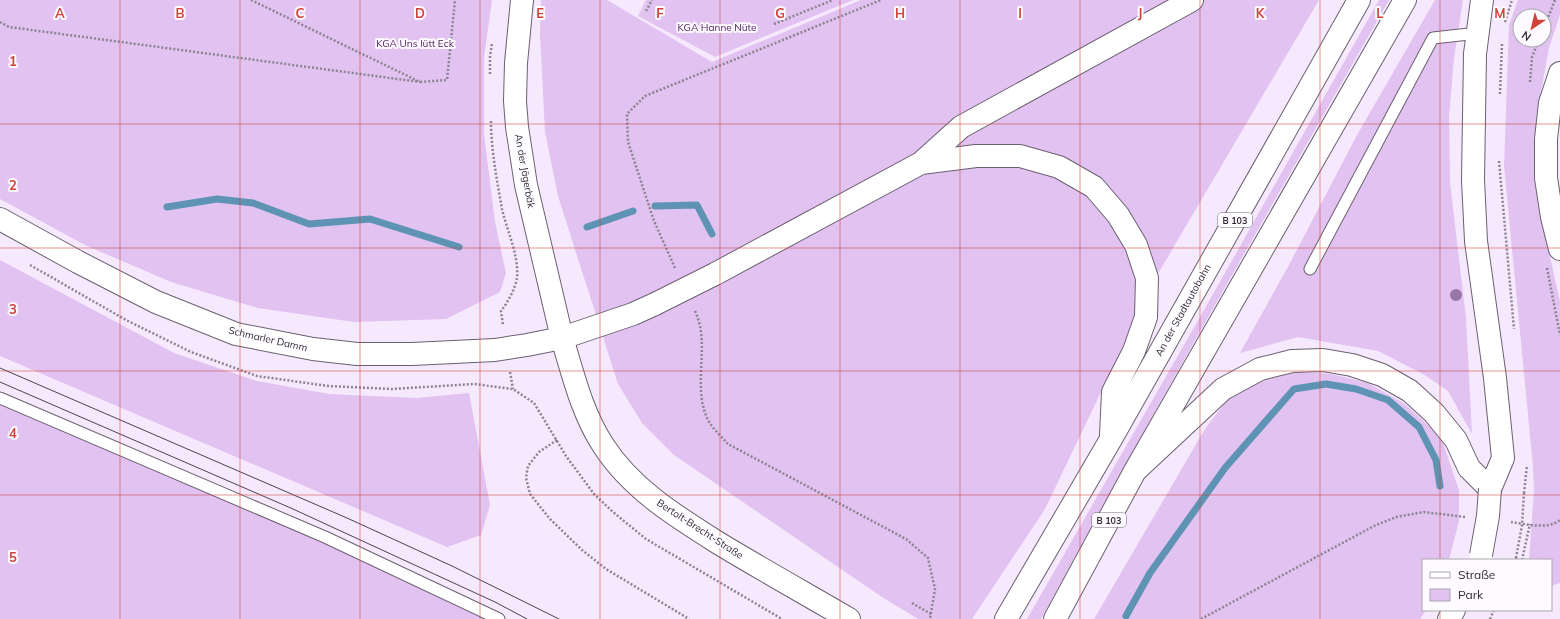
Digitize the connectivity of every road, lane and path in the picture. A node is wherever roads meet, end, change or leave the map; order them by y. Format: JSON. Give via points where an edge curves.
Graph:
{"nodes":[{"id":1,"x":251,"y":0,"type":"edge"},
{"id":2,"x":455,"y":0,"type":"edge"},
{"id":3,"x":522,"y":0,"type":"edge"},
{"id":4,"x":652,"y":0,"type":"edge"},
{"id":5,"x":834,"y":0,"type":"edge"},
{"id":6,"x":881,"y":0,"type":"edge"},
{"id":7,"x":1192,"y":0,"type":"edge"},
{"id":8,"x":1359,"y":0,"type":"edge"},
{"id":9,"x":1405,"y":0,"type":"edge"},
{"id":10,"x":1482,"y":0,"type":"edge"},
{"id":11,"x":1512,"y":0,"type":"edge"},
{"id":12,"x":646,"y":12,"type":"dead end"},
{"id":13,"x":0,"y":22,"type":"edge"},
{"id":14,"x":774,"y":24,"type":"dead end"},
{"id":15,"x":1503,"y":29,"type":"dead end"},
{"id":16,"x":1478,"y":33,"type":"junction"},
{"id":17,"x":1503,"y":36,"type":"dead end"},
{"id":18,"x":1560,"y":73,"type":"edge"},
{"id":19,"x":420,"y":82,"type":"junction"},
{"id":20,"x":1500,"y":97,"type":"dead end"},
{"id":21,"x":1499,"y":158,"type":"dead end"},
{"id":22,"x":921,"y":163,"type":"junction"},
{"id":23,"x":0,"y":218,"type":"edge"},
{"id":24,"x":1560,"y":249,"type":"edge"},
{"id":25,"x":1310,"y":269,"type":"dead end"},
{"id":26,"x":677,"y":273,"type":"dead end"},
{"id":27,"x":694,"y":308,"type":"dead end"},
{"id":28,"x":1515,"y":336,"type":"dead end"},
{"id":29,"x":562,"y":338,"type":"junction"},
{"id":30,"x":513,"y":389,"type":"dead end"},
{"id":31,"x":0,"y":398,"type":"edge"},
{"id":32,"x":1111,"y":439,"type":"junction"},
{"id":33,"x":557,"y":440,"type":"junction"},
{"id":34,"x":1527,"y":463,"type":"dead end"},
{"id":35,"x":1135,"y":472,"type":"junction"},
{"id":36,"x":1490,"y":489,"type":"junction"},
{"id":37,"x":1470,"y":518,"type":"dead end"},
{"id":38,"x":1560,"y":520,"type":"edge"},
{"id":39,"x":1508,"y":522,"type":"dead end"},
{"id":40,"x":1530,"y":524,"type":"junction"},
{"id":41,"x":1481,"y":558,"type":"edge"},
{"id":42,"x":1516,"y":559,"type":"edge"},
{"id":43,"x":1522,"y":559,"type":"edge"},
{"id":44,"x":912,"y":603,"type":"dead end"},
{"id":45,"x":931,"y":614,"type":"junction"},
{"id":46,"x":499,"y":619,"type":"edge"},
{"id":47,"x":689,"y":619,"type":"edge"},
{"id":48,"x":782,"y":619,"type":"edge"},
{"id":49,"x":848,"y":619,"type":"edge"},
{"id":50,"x":930,"y":619,"type":"edge"},
{"id":51,"x":1006,"y":619,"type":"edge"},
{"id":52,"x":1056,"y":619,"type":"edge"},
{"id":53,"x":1203,"y":619,"type":"edge"}],
"edges":[{"from":1,"to":19,"type":"path"},
{"from":2,"to":19,"type":"path","via":[[447,80]]},
{"from":3,"to":29,"type":"main road","name":"An der Jägerbäk","via":[[516,71],[517,127],[526,185]]},
{"from":4,"to":12,"type":"path"},
{"from":5,"to":14,"type":"path"},
{"from":6,"to":26,"type":"path","via":[[645,96],[628,114],[628,142],[654,222]]},
{"from":7,"to":22,"type":"main road","via":[[961,127]]},
{"from":8,"to":32,"type":"main road","name":"An der Stadtautobahn","number":"B 103"},
{"from":9,"to":35,"type":"main road","number":"B 103"},
{"from":10,"to":16,"type":"main road"},
{"from":11,"to":15,"type":"path"},
{"from":13,"to":19,"type":"path","via":[[9,27]]},
{"from":16,"to":25,"type":"lane","via":[[1433,38]]},
{"from":16,"to":36,"type":"main road","via":[[1473,119],[1476,234],[1503,458]]},
{"from":17,"to":20,"type":"path"},
{"from":18,"to":24,"type":"main road","via":[[1550,103],[1546,139],[1546,178]]},
{"from":21,"to":28,"type":"path"},
{"from":22,"to":29,"type":"main road","name":"Schmarler Damm","bridge":true,"via":[[655,304]]},
{"from":22,"to":32,"type":"main road","via":[[976,156],[1020,156],[1059,167],[1094,187],[1118,214],[1136,245],[1147,278],[1146,317],[1134,351],[1113,392]]},
{"from":23,"to":29,"type":"main road","name":"Schmarler Damm","via":[[156,302],[236,334],[313,349],[357,354],[495,350]]},
{"from":27,"to":45,"type":"path","via":[[703,347],[700,393],[707,419],[728,444],[906,539],[928,558],[935,589]]},
{"from":29,"to":49,"type":"main road","name":"Bertolt-Brecht-Straße","via":[[585,410],[603,445],[623,472],[678,517]]},
{"from":30,"to":33,"type":"path","via":[[534,403]]},
{"from":31,"to":46,"type":"lane","via":[[325,537]]},
{"from":32,"to":51,"type":"main road","name":"An der Stadtautobahn","number":"B 103"},
{"from":33,"to":47,"type":"path","via":[[539,452],[528,466],[526,478],[530,494],[550,519],[606,569]]},
{"from":33,"to":48,"type":"path","via":[[594,494],[646,539]]},
{"from":34,"to":42,"type":"path","bridge":true,"via":[[1522,526]]},
{"from":35,"to":36,"type":"main road","via":[[1223,389],[1260,369],[1292,361],[1323,360],[1382,374],[1410,391],[1434,413],[1456,440],[1469,468]]},
{"from":35,"to":52,"type":"main road","number":"B 103"},
{"from":36,"to":41,"type":"main road","bridge":true},
{"from":37,"to":53,"type":"path","via":[[1424,512],[1396,517],[1374,526]]},
{"from":38,"to":40,"type":"path","via":[[1556,524]]},
{"from":39,"to":40,"type":"path"},
{"from":40,"to":43,"type":"path"},
{"from":44,"to":45,"type":"path"},
{"from":45,"to":50,"type":"path"}]}
